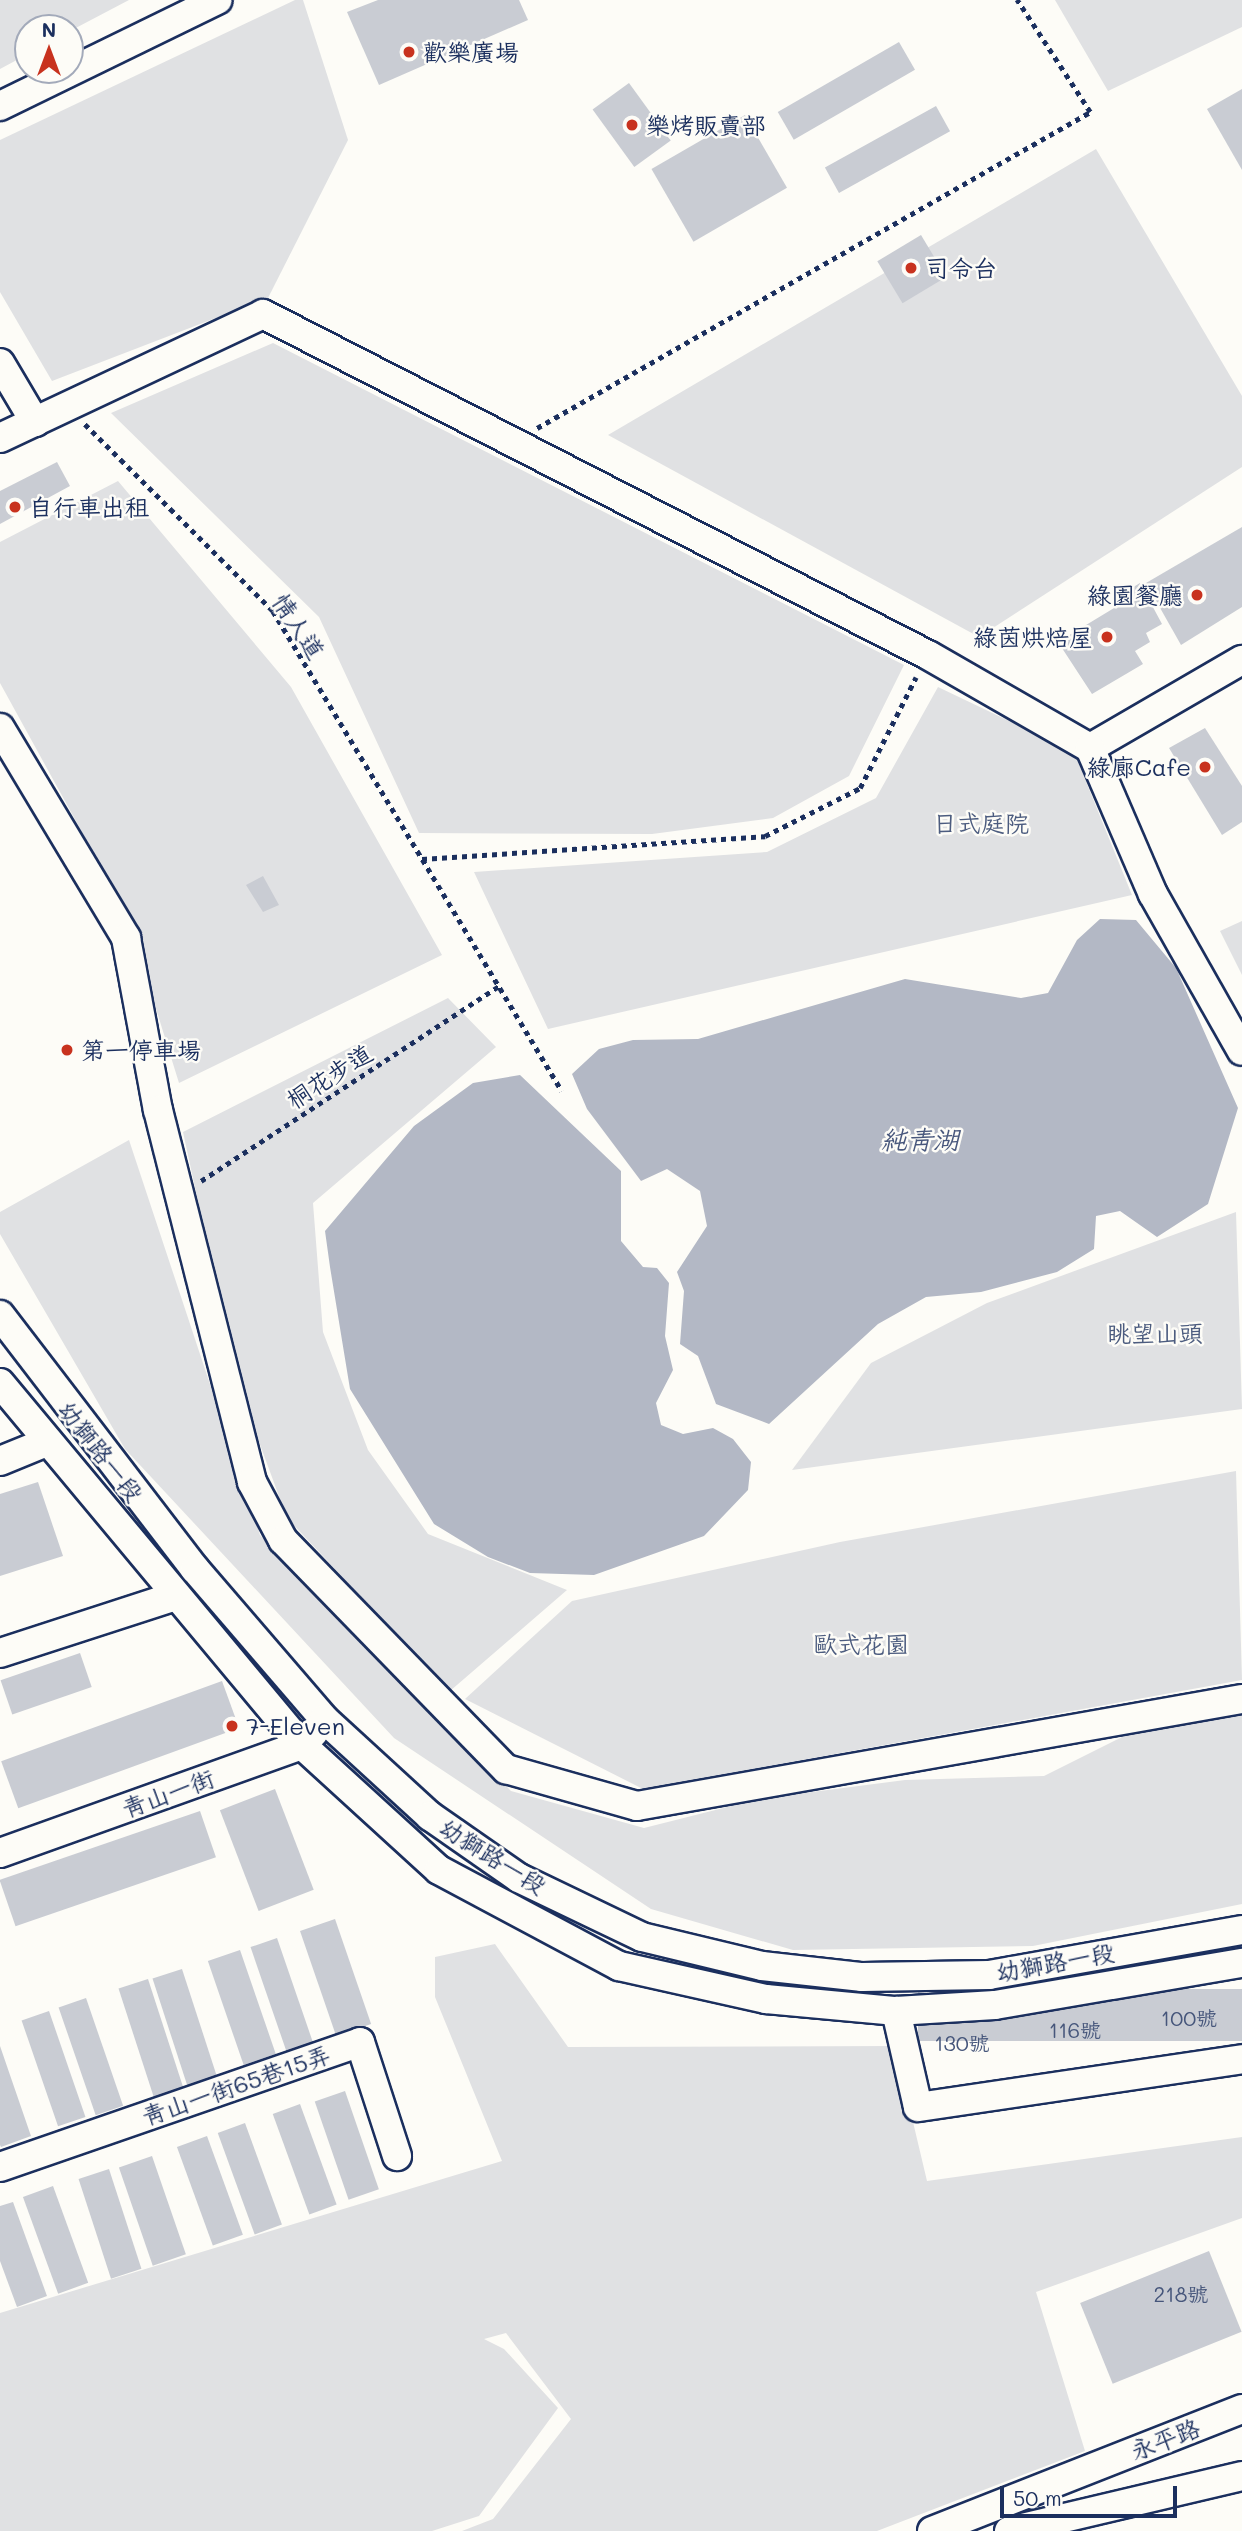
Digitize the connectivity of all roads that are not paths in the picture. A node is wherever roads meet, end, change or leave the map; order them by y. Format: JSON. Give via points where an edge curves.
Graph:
{"nodes":[{"id":1,"x":217,"y":0,"type":"edge"},
{"id":2,"x":0,"y":106,"type":"edge"},
{"id":3,"x":0,"y":363,"type":"edge"},
{"id":4,"x":35,"y":422,"type":"junction"},
{"id":5,"x":0,"y":438,"type":"edge"},
{"id":6,"x":1242,"y":660,"type":"edge"},
{"id":7,"x":0,"y":728,"type":"edge"},
{"id":8,"x":1090,"y":748,"type":"junction"},
{"id":9,"x":1242,"y":1051,"type":"edge"},
{"id":10,"x":0,"y":1315,"type":"edge"},
{"id":11,"x":0,"y":1383,"type":"edge"},
{"id":12,"x":44,"y":1443,"type":"junction"},
{"id":13,"x":0,"y":1461,"type":"edge"},
{"id":14,"x":172,"y":1597,"type":"junction"},
{"id":15,"x":0,"y":1653,"type":"edge"},
{"id":16,"x":1242,"y":1699,"type":"edge"},
{"id":17,"x":324,"y":1718,"type":"junction"},
{"id":18,"x":302,"y":1745,"type":"junction"},
{"id":19,"x":0,"y":1853,"type":"edge"},
{"id":20,"x":1242,"y":1930,"type":"edge"},
{"id":21,"x":1242,"y":1963,"type":"edge"},
{"id":22,"x":896,"y":2011,"type":"junction"},
{"id":23,"x":1242,"y":2059,"type":"edge"},
{"id":24,"x":397,"y":2155,"type":"dead end"},
{"id":25,"x":0,"y":2167,"type":"edge"},
{"id":26,"x":1242,"y":2409,"type":"edge"},
{"id":27,"x":1242,"y":2476,"type":"edge"},
{"id":28,"x":998,"y":2519,"type":"edge"},
{"id":29,"x":932,"y":2531,"type":"edge"},
{"id":30,"x":1009,"y":2531,"type":"edge"}],
"edges":[{"from":1,"to":2,"type":"street"},
{"from":3,"to":4,"type":"street"},
{"from":4,"to":5,"type":"street"},
{"from":4,"to":8,"type":"street","via":[[263,314],[928,655]]},
{"from":6,"to":8,"type":"street"},
{"from":7,"to":16,"type":"street","via":[[126,938],[180,1195],[252,1482],[283,1540],[506,1769],[637,1807]]},
{"from":8,"to":9,"type":"street","via":[[1153,894]]},
{"from":10,"to":17,"type":"street","name":"幼獅路一段","via":[[195,1569]]},
{"from":11,"to":12,"type":"street","name":"幼獅路一段"},
{"from":12,"to":13,"type":"street"},
{"from":12,"to":14,"type":"street","name":"幼獅路一段"},
{"from":14,"to":15,"type":"street"},
{"from":14,"to":18,"type":"street","name":"幼獅路一段"},
{"from":17,"to":18,"type":"street"},
{"from":17,"to":20,"type":"street","name":"幼獅路一段","via":[[430,1816],[519,1878],[642,1937],[762,1966],[862,1976],[989,1975]]},
{"from":18,"to":19,"type":"street","name":"青山一街"},
{"from":18,"to":22,"type":"street","name":"幼獅路一段","via":[[439,1870],[619,1966],[766,1999]]},
{"from":21,"to":22,"type":"street","name":"幼獅路一段","via":[[995,2005]]},
{"from":22,"to":23,"type":"street","via":[[918,2107]]},
{"from":24,"to":25,"type":"street","name":"青山一街65巷15弄","via":[[360,2042]]},
{"from":26,"to":28,"type":"street","name":"永平路"},
{"from":27,"to":30,"type":"street","name":"永平路"},
{"from":28,"to":29,"type":"street","name":"永平路"}]}
